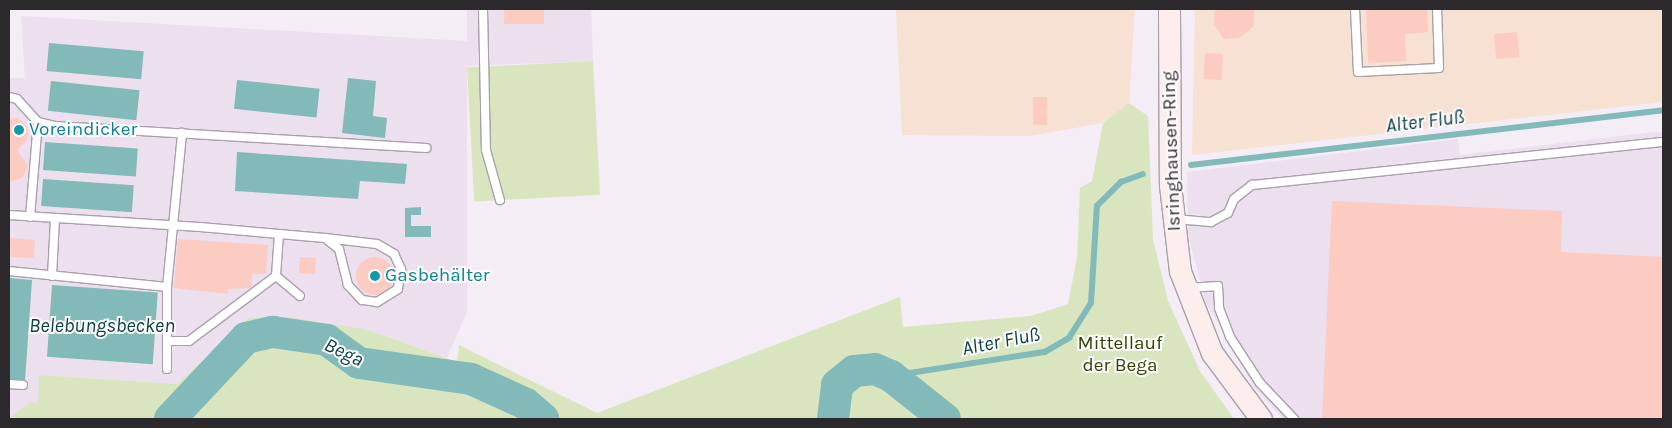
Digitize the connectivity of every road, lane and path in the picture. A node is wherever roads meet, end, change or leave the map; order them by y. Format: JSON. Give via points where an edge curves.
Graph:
{"nodes":[{"id":1,"x":483,"y":9,"type":"edge"},
{"id":2,"x":1170,"y":9,"type":"edge"},
{"id":3,"x":1355,"y":9,"type":"edge"},
{"id":4,"x":1437,"y":9,"type":"edge"},
{"id":5,"x":9,"y":97,"type":"edge"},
{"id":6,"x":38,"y":122,"type":"junction"},
{"id":7,"x":182,"y":133,"type":"junction"},
{"id":8,"x":1663,"y":142,"type":"edge"},
{"id":9,"x":426,"y":148,"type":"dead end"},
{"id":10,"x":500,"y":200,"type":"dead end"},
{"id":11,"x":9,"y":215,"type":"edge"},
{"id":12,"x":30,"y":217,"type":"junction"},
{"id":13,"x":1172,"y":218,"type":"junction"},
{"id":14,"x":55,"y":219,"type":"junction"},
{"id":15,"x":171,"y":227,"type":"junction"},
{"id":16,"x":279,"y":234,"type":"junction"},
{"id":17,"x":325,"y":238,"type":"junction"},
{"id":18,"x":9,"y":271,"type":"edge"},
{"id":19,"x":52,"y":276,"type":"junction"},
{"id":20,"x":276,"y":276,"type":"junction"},
{"id":21,"x":167,"y":287,"type":"junction"},
{"id":22,"x":1186,"y":289,"type":"junction"},
{"id":23,"x":300,"y":296,"type":"dead end"},
{"id":24,"x":167,"y":341,"type":"junction"},
{"id":25,"x":167,"y":370,"type":"dead end"},
{"id":26,"x":9,"y":384,"type":"edge"},
{"id":27,"x":23,"y":385,"type":"dead end"},
{"id":28,"x":1261,"y":419,"type":"edge"},
{"id":29,"x":1294,"y":419,"type":"edge"}],
"edges":[{"from":1,"to":10,"type":"lane","via":[[486,150]]},
{"from":2,"to":13,"type":"street","name":"Isringhausen-Ring"},
{"from":3,"to":4,"type":"lane","via":[[1358,72],[1439,68]]},
{"from":5,"to":6,"type":"lane","via":[[17,99]]},
{"from":6,"to":7,"type":"lane"},
{"from":6,"to":12,"type":"lane"},
{"from":7,"to":9,"type":"lane"},
{"from":7,"to":15,"type":"lane","via":[[177,210]]},
{"from":8,"to":13,"type":"lane","via":[[1252,185],[1234,199],[1228,212],[1211,222]]},
{"from":11,"to":12,"type":"lane"},
{"from":12,"to":14,"type":"lane"},
{"from":13,"to":22,"type":"street","name":"Isringhausen-Ring"},
{"from":14,"to":15,"type":"lane"},
{"from":14,"to":19,"type":"lane"},
{"from":15,"to":16,"type":"lane"},
{"from":15,"to":21,"type":"lane"},
{"from":16,"to":17,"type":"lane"},
{"from":16,"to":20,"type":"lane"},
{"from":17,"to":17,"type":"lane","via":[[377,244],[394,254],[401,270],[398,289],[377,302],[362,300],[348,285],[339,249]]},
{"from":18,"to":19,"type":"lane"},
{"from":19,"to":21,"type":"lane"},
{"from":20,"to":23,"type":"lane"},
{"from":20,"to":24,"type":"lane","via":[[189,341]]},
{"from":21,"to":24,"type":"lane"},
{"from":22,"to":28,"type":"street","name":"Isringhausen-Ring","via":[[1212,352]]},
{"from":22,"to":29,"type":"lane","via":[[1218,286],[1219,308],[1230,337],[1260,383]]},
{"from":24,"to":25,"type":"lane"},
{"from":26,"to":27,"type":"lane"}]}
